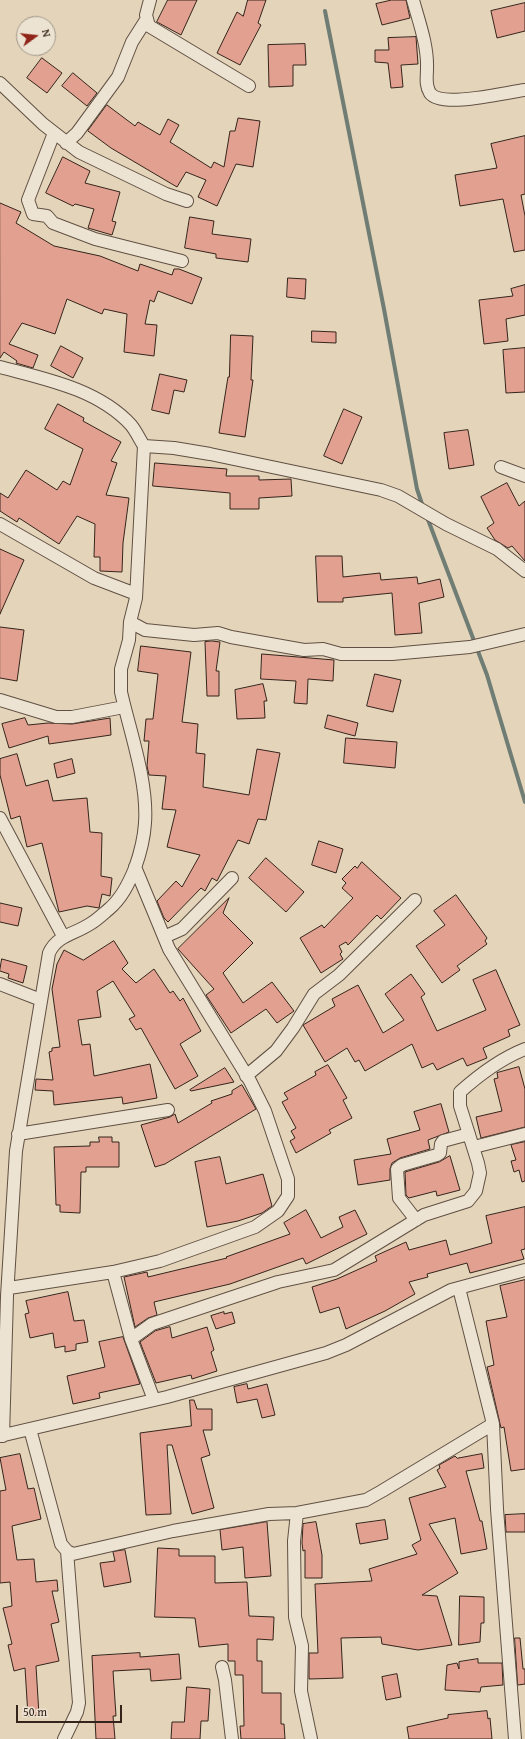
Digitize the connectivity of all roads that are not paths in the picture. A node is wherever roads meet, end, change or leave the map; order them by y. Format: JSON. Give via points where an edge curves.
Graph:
{"nodes":[{"id":1,"x":150,"y":0,"type":"edge"},
{"id":2,"x":413,"y":0,"type":"edge"},
{"id":3,"x":146,"y":20,"type":"junction"},
{"id":4,"x":0,"y":83,"type":"edge"},
{"id":5,"x":249,"y":86,"type":"dead end"},
{"id":6,"x":525,"y":90,"type":"edge"},
{"id":7,"x":54,"y":133,"type":"junction"},
{"id":8,"x":66,"y":143,"type":"junction"},
{"id":9,"x":187,"y":201,"type":"dead end"},
{"id":10,"x":182,"y":261,"type":"dead end"},
{"id":11,"x":0,"y":367,"type":"edge"},
{"id":12,"x":144,"y":446,"type":"junction"},
{"id":13,"x":501,"y":467,"type":"dead end"},
{"id":14,"x":525,"y":476,"type":"edge"},
{"id":15,"x":0,"y":524,"type":"edge"},
{"id":16,"x":525,"y":571,"type":"edge"},
{"id":17,"x":136,"y":594,"type":"junction"},
{"id":18,"x":130,"y":622,"type":"junction"},
{"id":19,"x":525,"y":634,"type":"edge"},
{"id":20,"x":0,"y":700,"type":"edge"},
{"id":21,"x":124,"y":707,"type":"junction"},
{"id":22,"x":0,"y":818,"type":"edge"},
{"id":23,"x":135,"y":868,"type":"junction"},
{"id":24,"x":232,"y":878,"type":"dead end"},
{"id":25,"x":415,"y":900,"type":"dead end"},
{"id":26,"x":63,"y":936,"type":"junction"},
{"id":27,"x":164,"y":937,"type":"junction"},
{"id":28,"x":0,"y":984,"type":"edge"},
{"id":29,"x":41,"y":1000,"type":"junction"},
{"id":30,"x":525,"y":1049,"type":"edge"},
{"id":31,"x":246,"y":1076,"type":"junction"},
{"id":32,"x":168,"y":1110,"type":"dead end"},
{"id":33,"x":18,"y":1134,"type":"junction"},
{"id":34,"x":469,"y":1134,"type":"junction"},
{"id":35,"x":525,"y":1134,"type":"edge"},
{"id":36,"x":474,"y":1147,"type":"junction"},
{"id":37,"x":416,"y":1220,"type":"junction"},
{"id":38,"x":525,"y":1270,"type":"edge"},
{"id":39,"x":112,"y":1272,"type":"junction"},
{"id":40,"x":458,"y":1288,"type":"junction"},
{"id":41,"x":5,"y":1293,"type":"edge"},
{"id":42,"x":132,"y":1339,"type":"junction"},
{"id":43,"x":154,"y":1400,"type":"junction"},
{"id":44,"x":493,"y":1424,"type":"junction"},
{"id":45,"x":30,"y":1429,"type":"junction"},
{"id":46,"x":1,"y":1436,"type":"edge"},
{"id":47,"x":297,"y":1513,"type":"junction"},
{"id":48,"x":67,"y":1551,"type":"junction"},
{"id":49,"x":222,"y":1667,"type":"dead end"},
{"id":50,"x":64,"y":1739,"type":"edge"},
{"id":51,"x":232,"y":1739,"type":"edge"},
{"id":52,"x":311,"y":1739,"type":"edge"},
{"id":53,"x":514,"y":1739,"type":"edge"}],
"edges":[{"from":1,"to":3,"type":"street"},
{"from":2,"to":6,"type":"street","via":[[424,39],[426,83],[430,93],[438,99],[457,100]]},
{"from":3,"to":5,"type":"street","via":[[149,26]]},
{"from":3,"to":8,"type":"street","via":[[132,42],[118,78]]},
{"from":4,"to":7,"type":"street"},
{"from":7,"to":8,"type":"street"},
{"from":7,"to":10,"type":"street","via":[[28,200],[33,214],[47,216],[53,223],[95,239]]},
{"from":8,"to":9,"type":"street","via":[[79,152],[166,194]]},
{"from":11,"to":12,"type":"street","via":[[64,384],[98,400],[132,426]]},
{"from":12,"to":16,"type":"street","via":[[210,454],[381,490],[398,496],[446,524],[497,549]]},
{"from":12,"to":17,"type":"street"},
{"from":13,"to":14,"type":"street"},
{"from":15,"to":17,"type":"street","via":[[94,578]]},
{"from":17,"to":18,"type":"street"},
{"from":18,"to":19,"type":"street","via":[[145,630],[194,635],[218,633],[304,650],[323,649],[341,654],[392,654],[470,647]]},
{"from":18,"to":21,"type":"street","via":[[129,640],[120,679]]},
{"from":20,"to":21,"type":"street","via":[[56,717],[72,717]]},
{"from":21,"to":23,"type":"street","via":[[146,811],[144,834]]},
{"from":22,"to":26,"type":"street"},
{"from":23,"to":26,"type":"street","via":[[124,893],[110,908],[90,924]]},
{"from":23,"to":27,"type":"street"},
{"from":24,"to":27,"type":"street","via":[[182,930]]},
{"from":25,"to":31,"type":"street","via":[[339,974],[314,994],[276,1051]]},
{"from":26,"to":29,"type":"street","via":[[53,944],[49,953]]},
{"from":27,"to":31,"type":"street"},
{"from":28,"to":29,"type":"street"},
{"from":29,"to":33,"type":"street"},
{"from":30,"to":34,"type":"street","via":[[485,1071],[460,1092],[460,1106]]},
{"from":31,"to":39,"type":"street","via":[[265,1111],[288,1179],[288,1196],[284,1203],[271,1217],[255,1227],[160,1261]]},
{"from":32,"to":33,"type":"street"},
{"from":33,"to":41,"type":"street"},
{"from":34,"to":36,"type":"street"},
{"from":34,"to":37,"type":"street","via":[[443,1141],[439,1154],[402,1165],[397,1169],[400,1198]]},
{"from":35,"to":36,"type":"street"},
{"from":36,"to":37,"type":"street","via":[[480,1173],[476,1191],[468,1201],[429,1213]]},
{"from":37,"to":42,"type":"street","via":[[334,1270],[278,1282],[152,1324]]},
{"from":38,"to":40,"type":"street"},
{"from":39,"to":41,"type":"street"},
{"from":39,"to":42,"type":"street"},
{"from":40,"to":43,"type":"street","via":[[326,1353]]},
{"from":40,"to":44,"type":"street"},
{"from":41,"to":46,"type":"street"},
{"from":42,"to":43,"type":"street"},
{"from":43,"to":45,"type":"street"},
{"from":44,"to":47,"type":"street","via":[[366,1500]]},
{"from":44,"to":53,"type":"street"},
{"from":45,"to":46,"type":"street"},
{"from":45,"to":48,"type":"street","via":[[61,1544]]},
{"from":47,"to":48,"type":"street","via":[[269,1514],[173,1531],[79,1554]]},
{"from":47,"to":52,"type":"street","via":[[294,1541],[295,1617],[302,1646],[301,1691]]},
{"from":48,"to":50,"type":"street","via":[[79,1703]]},
{"from":49,"to":51,"type":"street"}]}
